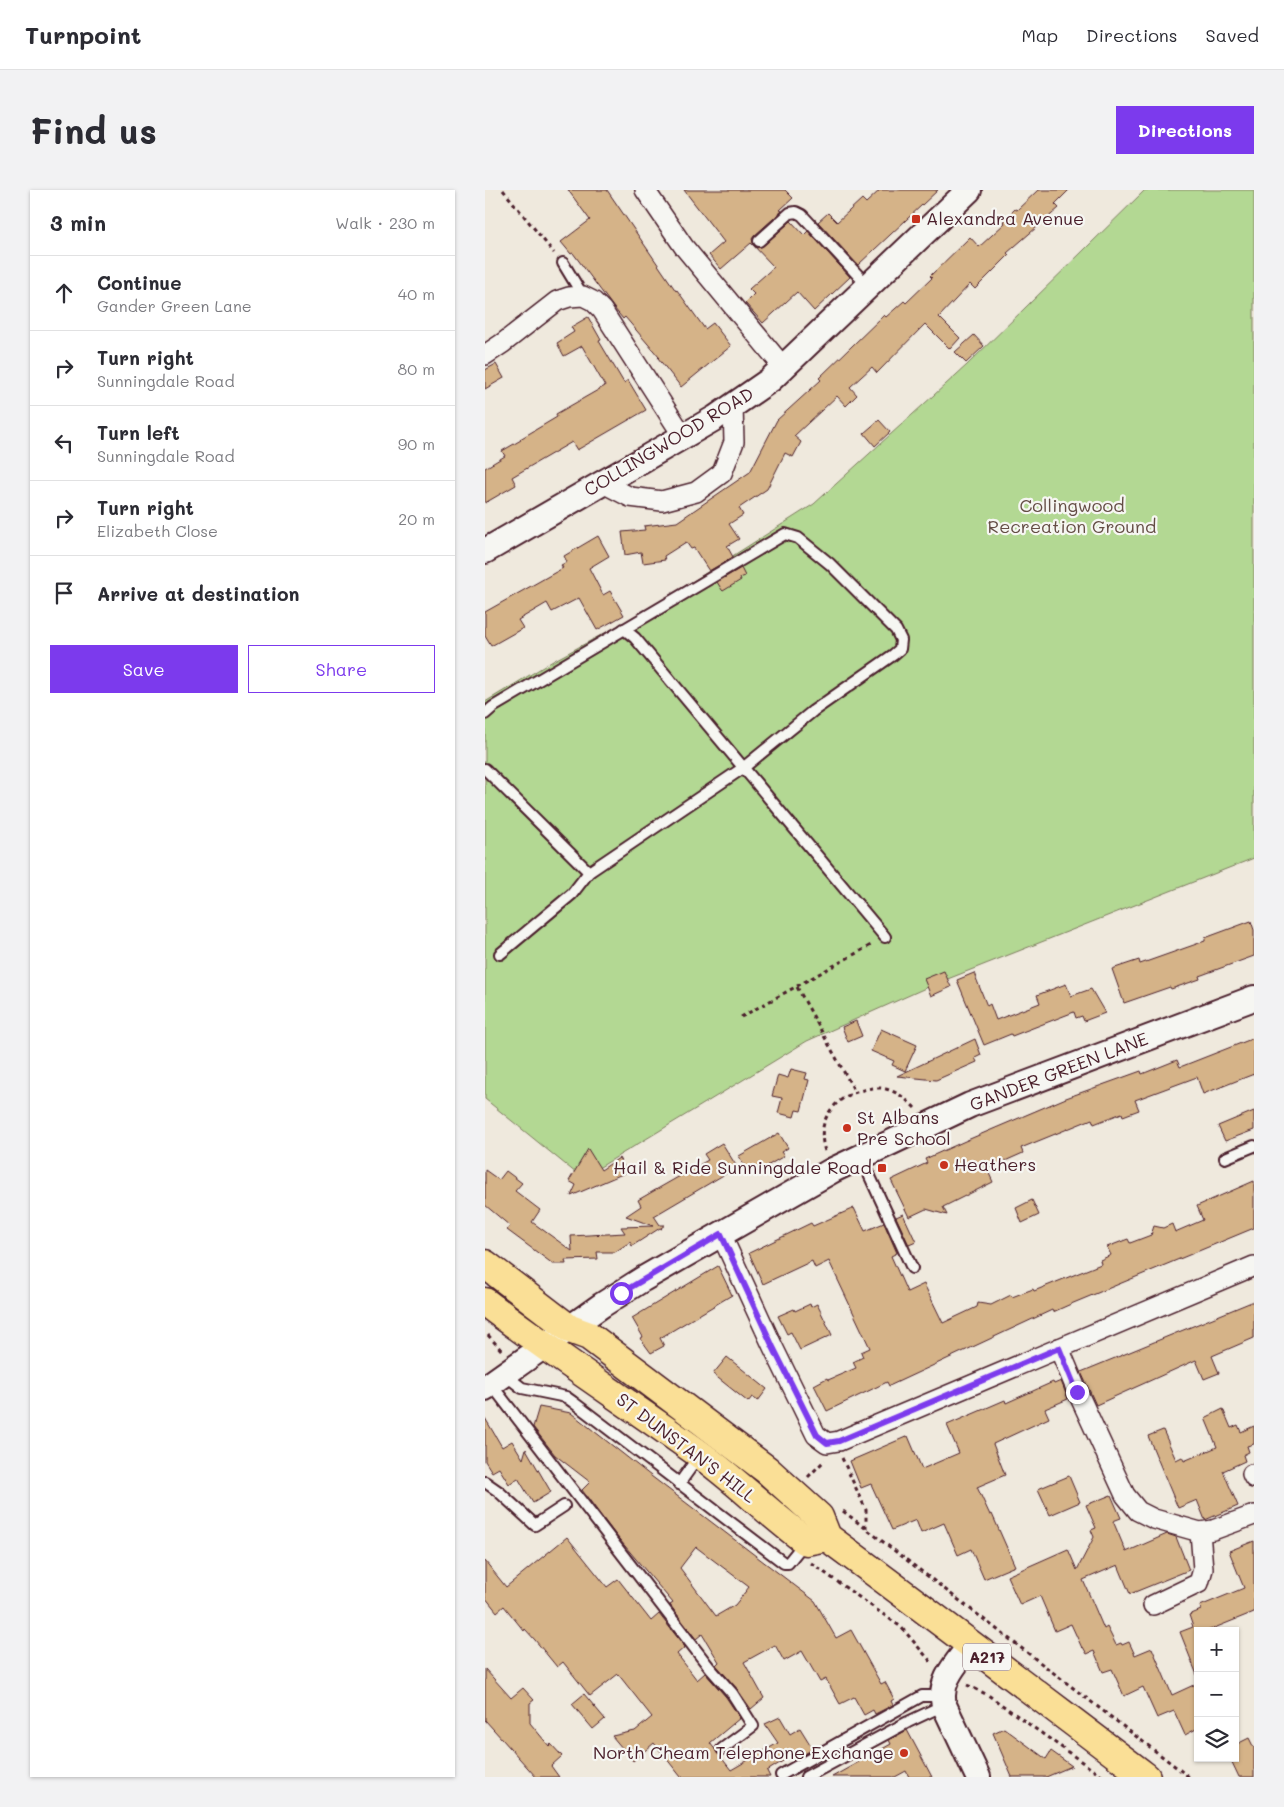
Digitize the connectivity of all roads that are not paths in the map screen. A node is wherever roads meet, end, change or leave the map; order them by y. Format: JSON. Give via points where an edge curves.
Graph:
{"nodes":[{"id":1,"x":645,"y":190,"type":"edge"},
{"id":2,"x":969,"y":190,"type":"edge"},
{"id":3,"x":759,"y":241,"type":"dead end"},
{"id":4,"x":563,"y":263,"type":"road end"},
{"id":5,"x":868,"y":286,"type":"junction"},
{"id":6,"x":583,"y":296,"type":"junction"},
{"id":7,"x":485,"y":355,"type":"edge"},
{"id":8,"x":784,"y":368,"type":"junction"},
{"id":9,"x":733,"y":406,"type":"junction"},
{"id":10,"x":683,"y":436,"type":"junction"},
{"id":11,"x":603,"y":483,"type":"junction"},
{"id":12,"x":485,"y":551,"type":"edge"},
{"id":13,"x":624,"y":630,"type":"junction"},
{"id":14,"x":485,"y":714,"type":"edge"},
{"id":15,"x":743,"y":768,"type":"junction"},
{"id":16,"x":485,"y":769,"type":"edge"},
{"id":17,"x":589,"y":872,"type":"junction"},
{"id":18,"x":885,"y":937,"type":"road end"},
{"id":19,"x":500,"y":954,"type":"dead end"},
{"id":20,"x":1254,"y":998,"type":"edge"},
{"id":21,"x":1254,"y":1146,"type":"edge"},
{"id":22,"x":861,"y":1157,"type":"junction"},
{"id":23,"x":1225,"y":1158,"type":"dead end"},
{"id":24,"x":721,"y":1234,"type":"junction"},
{"id":25,"x":485,"y":1264,"type":"edge"},
{"id":26,"x":1254,"y":1266,"type":"edge"},
{"id":27,"x":912,"y":1268,"type":"dead end"},
{"id":28,"x":485,"y":1302,"type":"edge"},
{"id":29,"x":570,"y":1329,"type":"junction"},
{"id":30,"x":544,"y":1346,"type":"junction"},
{"id":31,"x":1059,"y":1348,"type":"junction"},
{"id":32,"x":496,"y":1375,"type":"edge"},
{"id":33,"x":700,"y":1454,"type":"junction"},
{"id":34,"x":485,"y":1482,"type":"edge"},
{"id":35,"x":679,"y":1484,"type":"junction"},
{"id":36,"x":564,"y":1506,"type":"dead end"},
{"id":37,"x":1254,"y":1515,"type":"edge"},
{"id":38,"x":1200,"y":1532,"type":"junction"},
{"id":39,"x":813,"y":1546,"type":"junction"},
{"id":40,"x":1153,"y":1604,"type":"dead end"},
{"id":41,"x":971,"y":1644,"type":"junction"},
{"id":42,"x":943,"y":1700,"type":"junction"},
{"id":43,"x":722,"y":1749,"type":"dead end"},
{"id":44,"x":781,"y":1775,"type":"dead end"},
{"id":45,"x":806,"y":1777,"type":"edge"},
{"id":46,"x":978,"y":1777,"type":"edge"},
{"id":47,"x":1146,"y":1777,"type":"edge"}],
"edges":[{"from":1,"to":8,"type":"street","via":[[684,247]]},
{"from":2,"to":5,"type":"street","name":"COLLINGWOOD ROAD"},
{"from":3,"to":5,"type":"lane","via":[[796,212]]},
{"from":4,"to":6,"type":"lane"},
{"from":5,"to":8,"type":"street","name":"COLLINGWOOD ROAD"},
{"from":6,"to":7,"type":"street","via":[[557,301]]},
{"from":6,"to":10,"type":"street","via":[[602,310]]},
{"from":8,"to":9,"type":"street","name":"COLLINGWOOD ROAD"},
{"from":9,"to":10,"type":"street","name":"COLLINGWOOD ROAD"},
{"from":9,"to":11,"type":"street","via":[[733,442],[721,473],[696,492],[662,501],[629,496]]},
{"from":10,"to":11,"type":"street","name":"COLLINGWOOD ROAD"},
{"from":11,"to":12,"type":"street","name":"COLLINGWOOD ROAD"},
{"from":13,"to":14,"type":"lane"},
{"from":13,"to":15,"type":"lane","via":[[635,638]]},
{"from":13,"to":15,"type":"lane","via":[[785,534],[798,538],[830,564],[896,630],[901,640],[900,649],[813,711]]},
{"from":15,"to":17,"type":"lane"},
{"from":15,"to":18,"type":"lane"},
{"from":16,"to":17,"type":"lane"},
{"from":17,"to":19,"type":"lane","via":[[572,894]]},
{"from":20,"to":22,"type":"street","name":"GANDER GREEN LANE","via":[[980,1102]]},
{"from":21,"to":23,"type":"lane"},
{"from":22,"to":24,"type":"street","name":"GANDER GREEN LANE"},
{"from":22,"to":27,"type":"lane"},
{"from":24,"to":29,"type":"street","name":"GANDER GREEN LANE","via":[[643,1279]]},
{"from":24,"to":31,"type":"street","via":[[817,1435],[827,1443],[839,1441]]},
{"from":25,"to":29,"type":"highway","number":"A217"},
{"from":26,"to":31,"type":"street"},
{"from":28,"to":30,"type":"highway","number":"A217"},
{"from":29,"to":30,"type":"street","name":"GANDER GREEN LANE"},
{"from":29,"to":39,"type":"highway","name":"ST DUNSTAN'S HILL","number":"A217","via":[[589,1336],[767,1470],[819,1518]]},
{"from":30,"to":32,"type":"street","name":"GANDER GREEN LANE"},
{"from":30,"to":33,"type":"highway","name":"ST DUNSTAN'S HILL","number":"A217"},
{"from":31,"to":38,"type":"street","via":[[1131,1504],[1154,1519]]},
{"from":32,"to":35,"type":"lane","via":[[522,1388],[566,1397]]},
{"from":32,"to":43,"type":"lane","via":[[709,1667],[732,1693],[753,1726]]},
{"from":33,"to":35,"type":"lane"},
{"from":33,"to":39,"type":"highway","name":"ST DUNSTAN'S HILL","number":"A217"},
{"from":34,"to":36,"type":"lane","via":[[535,1525]]},
{"from":35,"to":39,"type":"lane","via":[[784,1563]]},
{"from":37,"to":38,"type":"street"},
{"from":38,"to":40,"type":"street","via":[[1203,1570],[1199,1583]]},
{"from":39,"to":41,"type":"highway","name":"ST DUNSTAN'S HILL","number":"A217"},
{"from":41,"to":42,"type":"street","via":[[949,1674]]},
{"from":41,"to":47,"type":"highway","name":"ST DUNSTAN'S HILL","number":"A217"},
{"from":42,"to":44,"type":"lane","via":[[922,1696]]},
{"from":42,"to":45,"type":"lane"},
{"from":42,"to":46,"type":"street"}]}
